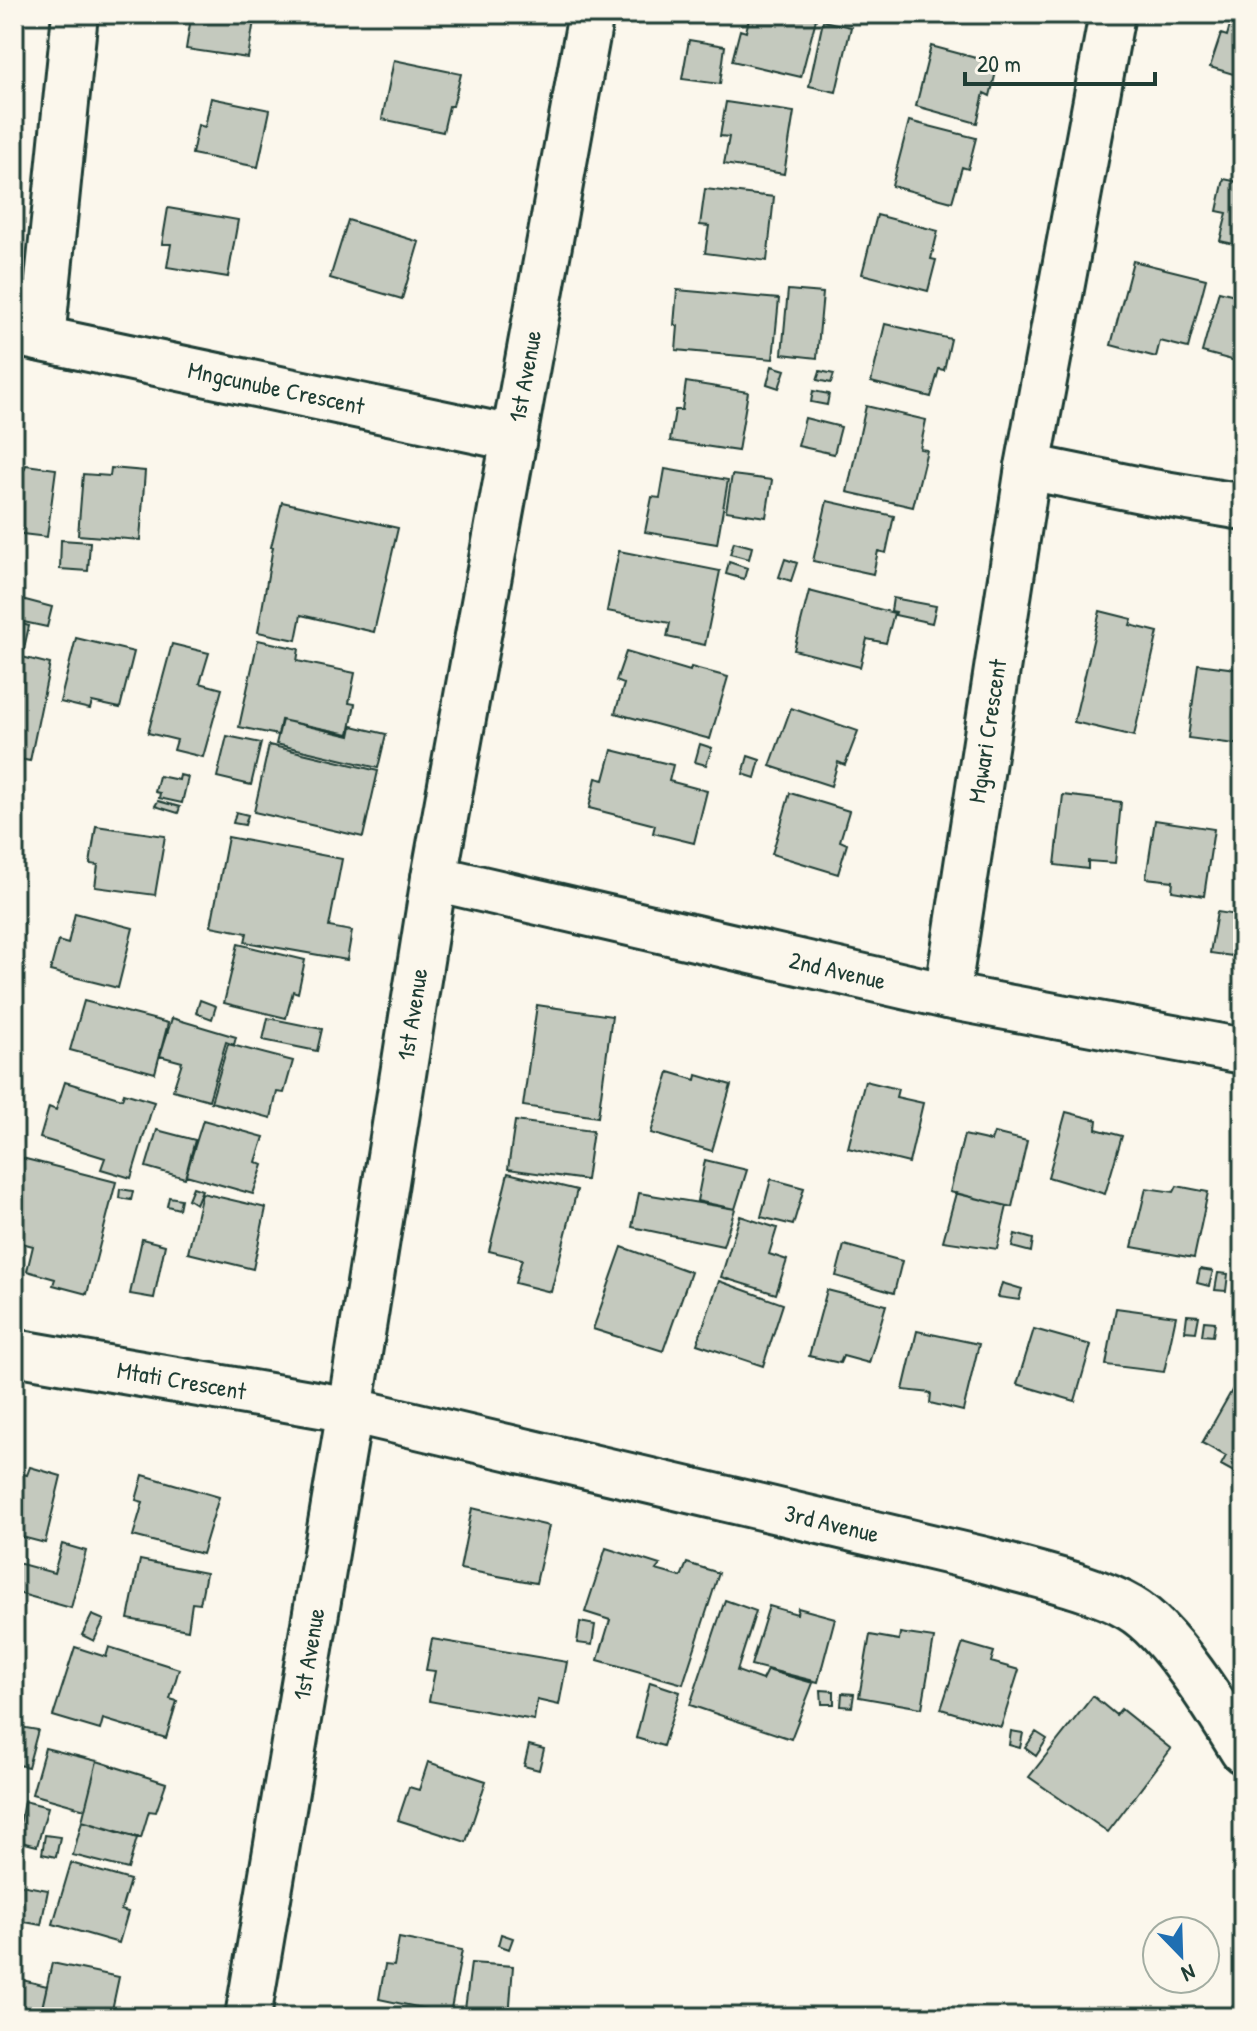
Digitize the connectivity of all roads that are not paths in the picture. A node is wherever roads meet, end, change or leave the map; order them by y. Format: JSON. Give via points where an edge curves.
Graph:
{"nodes":[{"id":1,"x":75,"y":14,"type":"edge"},
{"id":2,"x":591,"y":14,"type":"edge"},
{"id":3,"x":1112,"y":14,"type":"edge"},
{"id":4,"x":28,"y":336,"type":"edge"},
{"id":5,"x":512,"y":438,"type":"junction"},
{"id":6,"x":1028,"y":467,"type":"junction"},
{"id":7,"x":1243,"y":507,"type":"edge"},
{"id":8,"x":434,"y":878,"type":"junction"},
{"id":9,"x":947,"y":996,"type":"junction"},
{"id":10,"x":1243,"y":1051,"type":"edge"},
{"id":11,"x":14,"y":1352,"type":"edge"},
{"id":12,"x":350,"y":1410,"type":"junction"},
{"id":13,"x":1243,"y":1751,"type":"edge"},
{"id":14,"x":248,"y":2017,"type":"edge"}],
"edges":[{"from":1,"to":4,"type":"street","name":"Mngcunube Crescent"},
{"from":2,"to":5,"type":"street","name":"1st Avenue"},
{"from":3,"to":6,"type":"street","name":"Mgwari Crescent"},
{"from":4,"to":5,"type":"street","name":"Mngcunube Crescent"},
{"from":5,"to":8,"type":"street","name":"1st Avenue"},
{"from":6,"to":7,"type":"street"},
{"from":6,"to":9,"type":"street","name":"Mgwari Crescent"},
{"from":8,"to":9,"type":"street","name":"2nd Avenue"},
{"from":8,"to":12,"type":"street","name":"1st Avenue"},
{"from":9,"to":10,"type":"street","name":"2nd Avenue"},
{"from":11,"to":12,"type":"street","name":"Mtati Crescent"},
{"from":12,"to":13,"type":"street","name":"3rd Avenue","via":[[985,1560],[1081,1588],[1131,1608],[1168,1640]]},
{"from":12,"to":14,"type":"street","name":"1st Avenue"}]}
